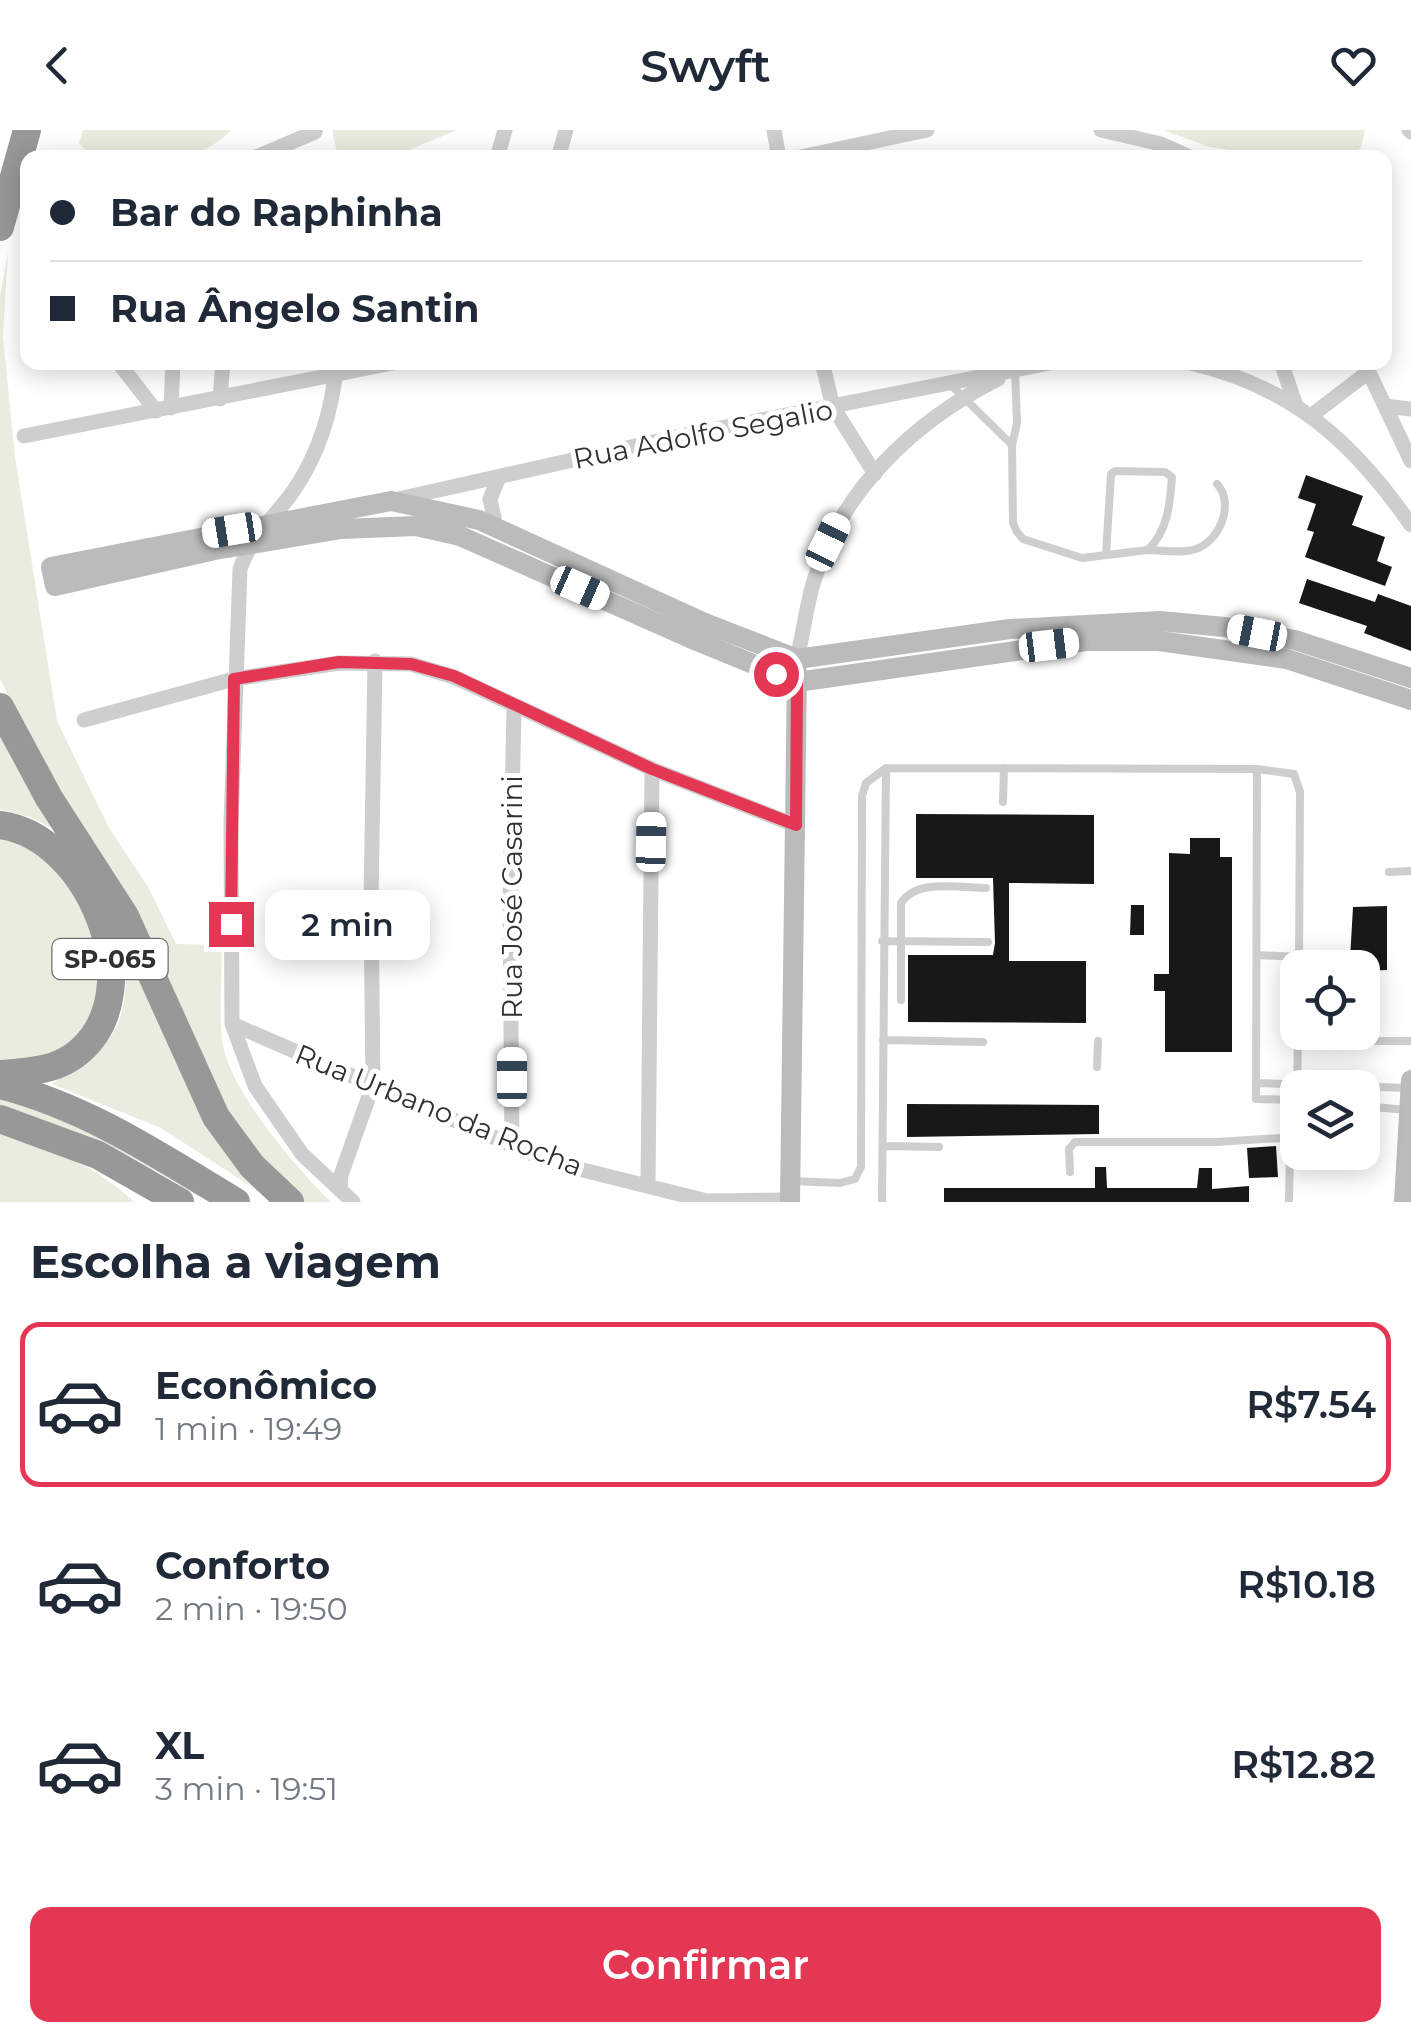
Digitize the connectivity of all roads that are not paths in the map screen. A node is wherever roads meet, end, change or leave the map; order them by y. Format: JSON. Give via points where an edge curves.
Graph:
{"nodes":[{"id":1,"x":13,"y":130,"type":"edge"},
{"id":2,"x":927,"y":130,"type":"edge"},
{"id":3,"x":1101,"y":130,"type":"edge"},
{"id":4,"x":315,"y":132,"type":"edge"},
{"id":5,"x":273,"y":150,"type":"edge"},
{"id":6,"x":833,"y":150,"type":"edge"},
{"id":7,"x":1174,"y":150,"type":"edge"},
{"id":8,"x":20,"y":155,"type":"edge"},
{"id":9,"x":0,"y":160,"type":"edge"},
{"id":10,"x":0,"y":227,"type":"edge"},
{"id":11,"x":126,"y":370,"type":"edge"},
{"id":12,"x":172,"y":370,"type":"edge"},
{"id":13,"x":222,"y":370,"type":"edge"},
{"id":14,"x":332,"y":370,"type":"edge"},
{"id":15,"x":336,"y":370,"type":"edge"},
{"id":16,"x":824,"y":370,"type":"edge"},
{"id":17,"x":1016,"y":370,"type":"junction"},
{"id":18,"x":1209,"y":370,"type":"edge"},
{"id":19,"x":1284,"y":370,"type":"edge"},
{"id":20,"x":1364,"y":370,"type":"edge"},
{"id":21,"x":1367,"y":370,"type":"edge"},
{"id":22,"x":949,"y":383,"type":"junction"},
{"id":23,"x":966,"y":397,"type":"junction"},
{"id":24,"x":220,"y":399,"type":"junction"},
{"id":25,"x":1295,"y":403,"type":"junction"},
{"id":26,"x":1384,"y":406,"type":"junction"},
{"id":27,"x":833,"y":407,"type":"junction"},
{"id":28,"x":1411,"y":409,"type":"edge"},
{"id":29,"x":164,"y":410,"type":"junction"},
{"id":30,"x":1312,"y":415,"type":"junction"},
{"id":31,"x":24,"y":436,"type":"dead end"},
{"id":32,"x":1012,"y":445,"type":"junction"},
{"id":33,"x":1411,"y":460,"type":"edge"},
{"id":34,"x":875,"y":474,"type":"junction"},
{"id":35,"x":499,"y":476,"type":"junction"},
{"id":36,"x":1217,"y":484,"type":"dead end"},
{"id":37,"x":390,"y":501,"type":"junction"},
{"id":38,"x":264,"y":525,"type":"junction"},
{"id":39,"x":1411,"y":525,"type":"edge"},
{"id":40,"x":496,"y":528,"type":"junction"},
{"id":41,"x":248,"y":546,"type":"junction"},
{"id":42,"x":1148,"y":550,"type":"junction"},
{"id":43,"x":1106,"y":554,"type":"junction"},
{"id":44,"x":798,"y":659,"type":"junction"},
{"id":45,"x":375,"y":661,"type":"junction"},
{"id":46,"x":1411,"y":678,"type":"edge"},
{"id":47,"x":234,"y":679,"type":"junction"},
{"id":48,"x":797,"y":682,"type":"junction"},
{"id":49,"x":1411,"y":700,"type":"edge"},
{"id":50,"x":514,"y":707,"type":"junction"},
{"id":51,"x":0,"y":708,"type":"edge"},
{"id":52,"x":84,"y":720,"type":"dead end"},
{"id":53,"x":886,"y":768,"type":"junction"},
{"id":54,"x":1004,"y":768,"type":"junction"},
{"id":55,"x":652,"y":769,"type":"junction"},
{"id":56,"x":1257,"y":769,"type":"junction"},
{"id":57,"x":1003,"y":802,"type":"dead end"},
{"id":58,"x":796,"y":825,"type":"junction"},
{"id":59,"x":0,"y":826,"type":"edge"},
{"id":60,"x":1411,"y":871,"type":"edge"},
{"id":61,"x":1389,"y":872,"type":"dead end"},
{"id":62,"x":986,"y":888,"type":"dead end"},
{"id":63,"x":882,"y":941,"type":"junction"},
{"id":64,"x":901,"y":941,"type":"junction"},
{"id":65,"x":988,"y":942,"type":"dead end"},
{"id":66,"x":1299,"y":950,"type":"edge"},
{"id":67,"x":1257,"y":955,"type":"junction"},
{"id":68,"x":1280,"y":956,"type":"edge"},
{"id":69,"x":901,"y":1000,"type":"dead end"},
{"id":70,"x":232,"y":1024,"type":"junction"},
{"id":71,"x":884,"y":1040,"type":"junction"},
{"id":72,"x":1098,"y":1041,"type":"dead end"},
{"id":73,"x":1411,"y":1041,"type":"edge"},
{"id":74,"x":983,"y":1042,"type":"dead end"},
{"id":75,"x":1380,"y":1042,"type":"edge"},
{"id":76,"x":1096,"y":1066,"type":"dead end"},
{"id":77,"x":0,"y":1074,"type":"edge"},
{"id":78,"x":1258,"y":1083,"type":"junction"},
{"id":79,"x":1280,"y":1084,"type":"edge"},
{"id":80,"x":1410,"y":1084,"type":"edge"},
{"id":81,"x":0,"y":1085,"type":"edge"},
{"id":82,"x":373,"y":1085,"type":"junction"},
{"id":83,"x":1380,"y":1086,"type":"edge"},
{"id":84,"x":1280,"y":1100,"type":"edge"},
{"id":85,"x":1380,"y":1108,"type":"edge"},
{"id":86,"x":1407,"y":1110,"type":"junction"},
{"id":87,"x":4,"y":1120,"type":"edge"},
{"id":88,"x":884,"y":1146,"type":"junction"},
{"id":89,"x":512,"y":1147,"type":"junction"},
{"id":90,"x":939,"y":1147,"type":"dead end"},
{"id":91,"x":1070,"y":1172,"type":"dead end"},
{"id":92,"x":648,"y":1186,"type":"junction"},
{"id":93,"x":340,"y":1190,"type":"junction"},
{"id":94,"x":790,"y":1194,"type":"edge"},
{"id":95,"x":710,"y":1201,"type":"edge"},
{"id":96,"x":145,"y":1202,"type":"edge"},
{"id":97,"x":180,"y":1202,"type":"edge"},
{"id":98,"x":236,"y":1202,"type":"edge"},
{"id":99,"x":290,"y":1202,"type":"edge"},
{"id":100,"x":353,"y":1202,"type":"edge"},
{"id":101,"x":882,"y":1202,"type":"edge"},
{"id":102,"x":1290,"y":1202,"type":"edge"},
{"id":103,"x":1404,"y":1202,"type":"edge"}],
"edges":[{"from":1,"to":9,"type":"highway"},
{"from":2,"to":6,"type":"street"},
{"from":3,"to":7,"type":"street"},
{"from":4,"to":5,"type":"street"},
{"from":8,"to":10,"type":"highway"},
{"from":11,"to":29,"type":"street"},
{"from":12,"to":29,"type":"street"},
{"from":13,"to":24,"type":"street"},
{"from":14,"to":24,"type":"street"},
{"from":15,"to":38,"type":"street","via":[[327,425],[313,458]]},
{"from":16,"to":27,"type":"street"},
{"from":17,"to":22,"type":"street","name":"Rua Adolfo Segalio"},
{"from":17,"to":23,"type":"street"},
{"from":17,"to":32,"type":"lane"},
{"from":18,"to":25,"type":"street"},
{"from":19,"to":25,"type":"street"},
{"from":20,"to":30,"type":"street"},
{"from":21,"to":26,"type":"street"},
{"from":22,"to":23,"type":"lane"},
{"from":22,"to":27,"type":"street","name":"Rua Adolfo Segalio"},
{"from":23,"to":32,"type":"lane"},
{"from":23,"to":34,"type":"street","via":[[935,416]]},
{"from":24,"to":29,"type":"street"},
{"from":25,"to":30,"type":"street"},
{"from":26,"to":28,"type":"street"},
{"from":26,"to":33,"type":"street"},
{"from":27,"to":34,"type":"street"},
{"from":27,"to":35,"type":"street","name":"Rua Adolfo Segalio"},
{"from":29,"to":31,"type":"street"},
{"from":30,"to":39,"type":"street","via":[[1373,473]]},
{"from":32,"to":43,"type":"lane","via":[[1012,523],[1023,539],[1082,558]]},
{"from":34,"to":44,"type":"street","via":[[828,542]]},
{"from":35,"to":37,"type":"street","name":"Rua Adolfo Segalio"},
{"from":35,"to":40,"type":"street","via":[[490,499]]},
{"from":36,"to":42,"type":"lane","via":[[1225,507],[1210,541],[1183,551]]},
{"from":37,"to":38,"type":"street"},
{"from":37,"to":40,"type":"street"},
{"from":38,"to":41,"type":"street"},
{"from":38,"to":41,"type":"street","via":[[50,567],[54,586]]},
{"from":40,"to":44,"type":"street"},
{"from":41,"to":47,"type":"street","via":[[240,569]]},
{"from":41,"to":48,"type":"street","via":[[372,526],[460,536]]},
{"from":42,"to":43,"type":"lane"},
{"from":42,"to":43,"type":"lane","via":[[1170,509],[1172,477],[1115,470]]},
{"from":44,"to":46,"type":"street","via":[[1010,629],[1160,620],[1295,640]]},
{"from":44,"to":48,"type":"street"},
{"from":45,"to":47,"type":"street"},
{"from":45,"to":50,"type":"street","via":[[454,676]]},
{"from":45,"to":82,"type":"street"},
{"from":47,"to":52,"type":"street"},
{"from":47,"to":70,"type":"street"},
{"from":48,"to":49,"type":"street","via":[[1012,649],[1159,641],[1287,659]]},
{"from":48,"to":58,"type":"street"},
{"from":50,"to":55,"type":"street"},
{"from":50,"to":89,"type":"street","name":"Rua José Casarini"},
{"from":51,"to":99,"type":"highway","via":[[124,916],[216,1117],[252,1166]]},
{"from":53,"to":54,"type":"lane"},
{"from":53,"to":63,"type":"lane"},
{"from":53,"to":94,"type":"lane","via":[[866,782],[862,796],[861,1167],[855,1179]]},
{"from":54,"to":56,"type":"lane"},
{"from":54,"to":57,"type":"lane"},
{"from":55,"to":58,"type":"street"},
{"from":55,"to":92,"type":"street"},
{"from":56,"to":66,"type":"lane","via":[[1294,774],[1300,792]]},
{"from":56,"to":67,"type":"lane"},
{"from":58,"to":94,"type":"street"},
{"from":59,"to":77,"type":"highway","number":"SP-065","via":[[38,837],[78,877],[102,926],[111,968],[105,1014],[80,1051],[46,1069]]},
{"from":60,"to":61,"type":"lane"},
{"from":62,"to":64,"type":"lane","via":[[919,888],[906,894]]},
{"from":63,"to":64,"type":"lane"},
{"from":63,"to":71,"type":"lane"},
{"from":64,"to":65,"type":"lane"},
{"from":64,"to":69,"type":"lane"},
{"from":67,"to":68,"type":"lane"},
{"from":67,"to":78,"type":"lane"},
{"from":70,"to":82,"type":"street","name":"Rua Urbano da Rocha"},
{"from":70,"to":93,"type":"street","via":[[255,1086],[302,1154]]},
{"from":71,"to":74,"type":"lane"},
{"from":71,"to":88,"type":"lane"},
{"from":72,"to":76,"type":"lane"},
{"from":73,"to":75,"type":"lane"},
{"from":78,"to":79,"type":"lane"},
{"from":78,"to":84,"type":"lane","via":[[1256,1099]]},
{"from":80,"to":83,"type":"lane"},
{"from":80,"to":86,"type":"street"},
{"from":81,"to":98,"type":"highway","via":[[116,1130]]},
{"from":82,"to":89,"type":"street","name":"Rua Urbano da Rocha"},
{"from":82,"to":93,"type":"street"},
{"from":85,"to":86,"type":"lane"},
{"from":86,"to":103,"type":"street"},
{"from":87,"to":96,"type":"highway","via":[[98,1166]]},
{"from":87,"to":97,"type":"highway","via":[[98,1155]]},
{"from":88,"to":90,"type":"lane"},
{"from":88,"to":101,"type":"lane"},
{"from":89,"to":92,"type":"street","name":"Rua Urbano da Rocha"},
{"from":91,"to":102,"type":"lane","via":[[1075,1142],[1281,1138],[1290,1150]]},
{"from":92,"to":95,"type":"street","name":"Rua Urbano da Rocha"},
{"from":93,"to":100,"type":"street"},
{"from":94,"to":95,"type":"street","name":"Rua Urbano da Rocha"}]}
